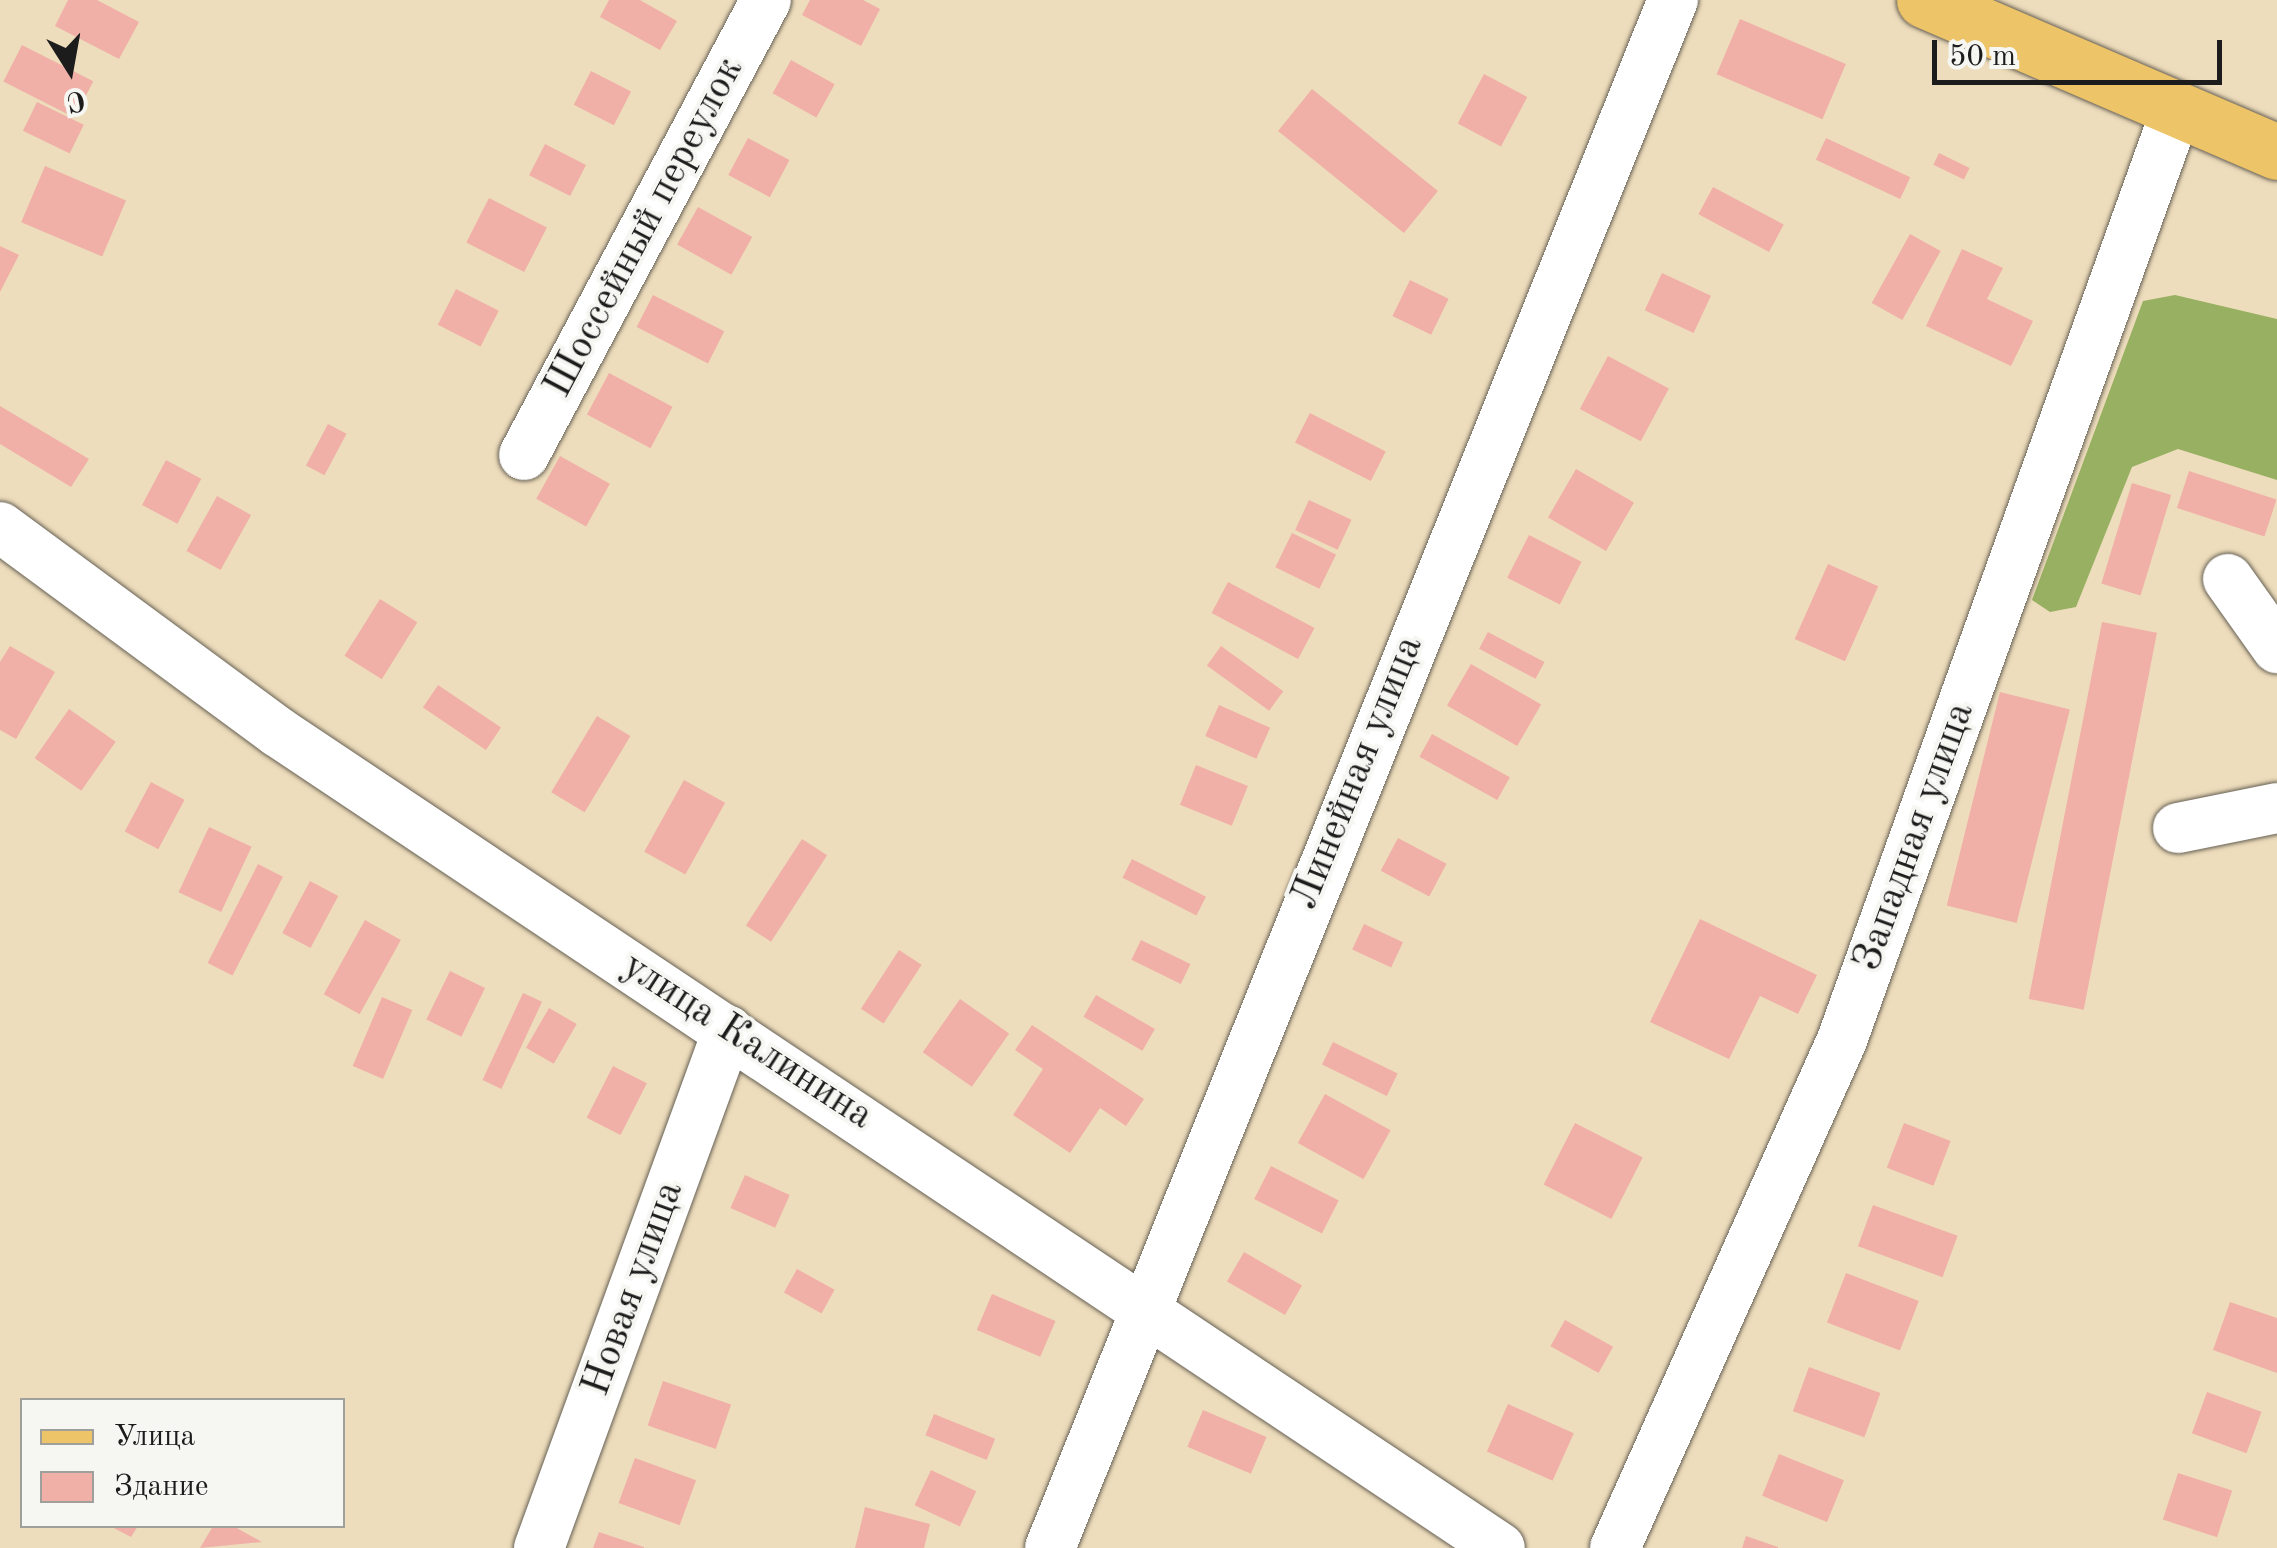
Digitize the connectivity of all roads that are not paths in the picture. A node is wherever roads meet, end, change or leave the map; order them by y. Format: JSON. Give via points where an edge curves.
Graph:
{"nodes":[{"id":1,"x":766,"y":0,"type":"edge"},
{"id":2,"x":1673,"y":0,"type":"edge"},
{"id":3,"x":1924,"y":0,"type":"edge"},
{"id":4,"x":2176,"y":111,"type":"junction"},
{"id":5,"x":2277,"y":152,"type":"edge"},
{"id":6,"x":524,"y":455,"type":"dead end"},
{"id":7,"x":0,"y":527,"type":"edge"},
{"id":8,"x":2228,"y":579,"type":"dead end"},
{"id":9,"x":2277,"y":648,"type":"edge"},
{"id":10,"x":2277,"y":808,"type":"edge"},
{"id":11,"x":2178,"y":828,"type":"dead end"},
{"id":12,"x":728,"y":1030,"type":"junction"},
{"id":13,"x":1142,"y":1303,"type":"junction"},
{"id":14,"x":539,"y":1548,"type":"edge"},
{"id":15,"x":1050,"y":1548,"type":"edge"},
{"id":16,"x":1500,"y":1548,"type":"edge"},
{"id":17,"x":1616,"y":1548,"type":"edge"}],
"edges":[{"from":1,"to":6,"type":"street","name":"Шоссейный переулок"},
{"from":2,"to":13,"type":"street","name":"Линейная улица"},
{"from":3,"to":4,"type":"main road"},
{"from":4,"to":5,"type":"main road"},
{"from":4,"to":17,"type":"street","name":"Западная улица","via":[[1842,1040]]},
{"from":7,"to":12,"type":"street","name":"улица Калинина","via":[[278,732]]},
{"from":8,"to":9,"type":"street"},
{"from":10,"to":11,"type":"street"},
{"from":12,"to":13,"type":"street","name":"улица Калинина"},
{"from":12,"to":14,"type":"street","name":"Новая улица"},
{"from":13,"to":15,"type":"street","name":"Линейная улица"},
{"from":13,"to":16,"type":"street","name":"улица Калинина"}]}
